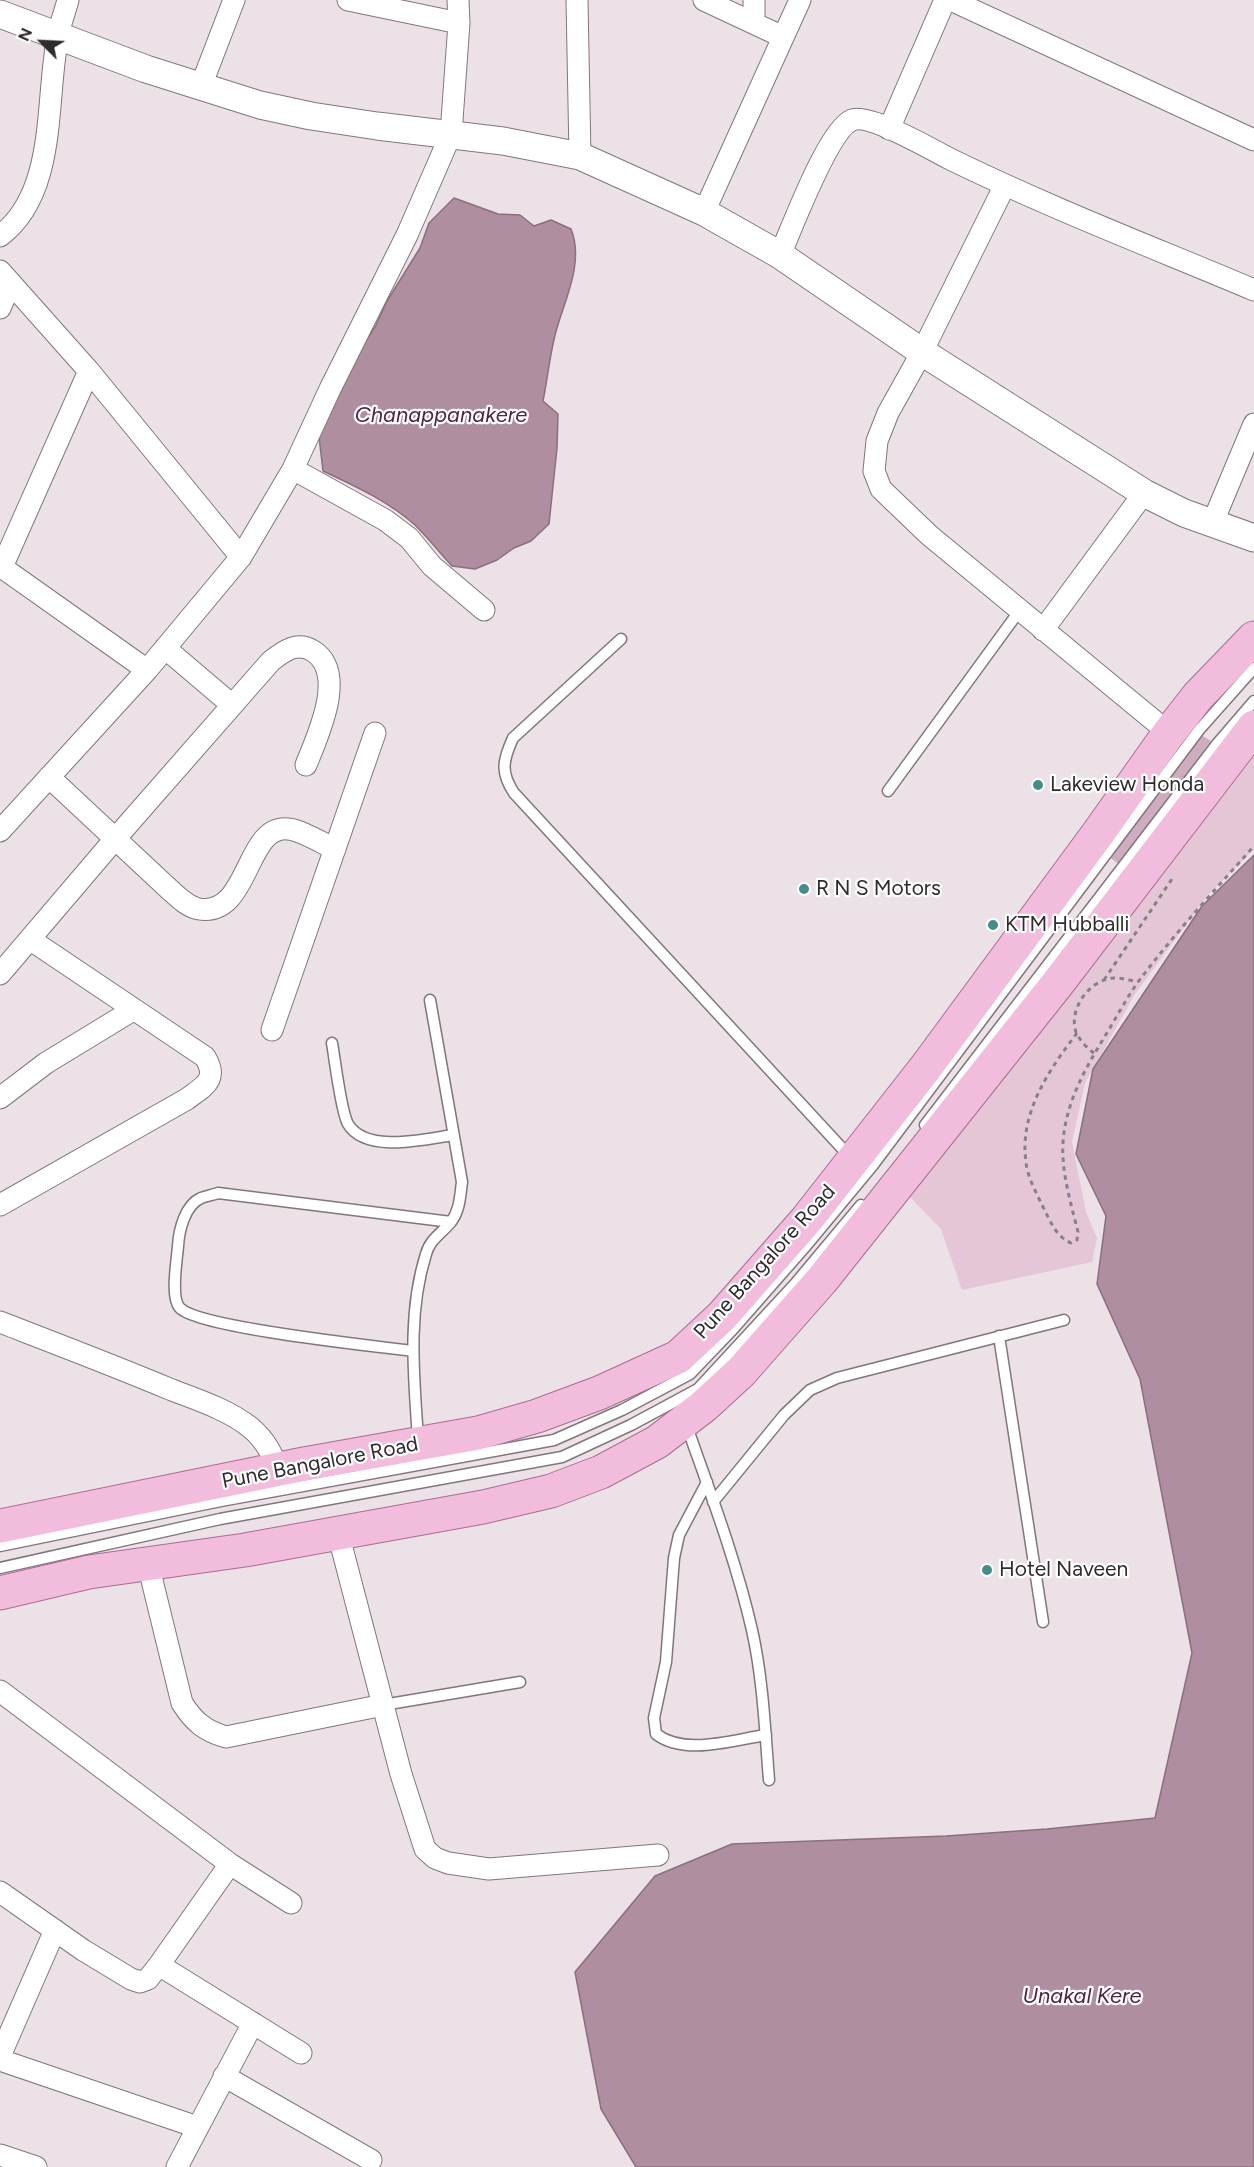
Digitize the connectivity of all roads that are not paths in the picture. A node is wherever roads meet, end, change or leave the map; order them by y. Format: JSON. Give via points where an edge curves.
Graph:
{"nodes":[{"id":1,"x":68,"y":0,"type":"edge"},
{"id":2,"x":234,"y":0,"type":"edge"},
{"id":3,"x":350,"y":0,"type":"edge"},
{"id":4,"x":458,"y":0,"type":"edge"},
{"id":5,"x":577,"y":0,"type":"edge"},
{"id":6,"x":704,"y":0,"type":"edge"},
{"id":7,"x":754,"y":0,"type":"edge"},
{"id":8,"x":800,"y":0,"type":"edge"},
{"id":9,"x":945,"y":0,"type":"edge"},
{"id":10,"x":951,"y":0,"type":"edge"},
{"id":11,"x":0,"y":14,"type":"edge"},
{"id":12,"x":459,"y":22,"type":"junction"},
{"id":13,"x":754,"y":23,"type":"junction"},
{"id":14,"x":58,"y":35,"type":"junction"},
{"id":15,"x":783,"y":37,"type":"junction"},
{"id":16,"x":201,"y":87,"type":"junction"},
{"id":17,"x":889,"y":129,"type":"junction"},
{"id":18,"x":451,"y":134,"type":"junction"},
{"id":19,"x":1254,"y":140,"type":"edge"},
{"id":20,"x":580,"y":156,"type":"junction"},
{"id":21,"x":1005,"y":185,"type":"junction"},
{"id":22,"x":704,"y":212,"type":"junction"},
{"id":23,"x":0,"y":236,"type":"edge"},
{"id":24,"x":780,"y":255,"type":"junction"},
{"id":25,"x":6,"y":277,"type":"edge"},
{"id":26,"x":1254,"y":290,"type":"edge"},
{"id":27,"x":0,"y":308,"type":"edge"},
{"id":28,"x":922,"y":352,"type":"junction"},
{"id":29,"x":89,"y":372,"type":"junction"},
{"id":30,"x":1254,"y":424,"type":"edge"},
{"id":31,"x":293,"y":469,"type":"junction"},
{"id":32,"x":1144,"y":493,"type":"junction"},
{"id":33,"x":1212,"y":524,"type":"junction"},
{"id":34,"x":1254,"y":538,"type":"edge"},
{"id":35,"x":241,"y":557,"type":"junction"},
{"id":36,"x":1,"y":566,"type":"edge"},
{"id":37,"x":484,"y":610,"type":"dead end"},
{"id":38,"x":1020,"y":610,"type":"junction"},
{"id":39,"x":1044,"y":630,"type":"junction"},
{"id":40,"x":1254,"y":638,"type":"edge"},
{"id":41,"x":621,"y":639,"type":"dead end"},
{"id":42,"x":165,"y":648,"type":"junction"},
{"id":43,"x":1254,"y":668,"type":"edge"},
{"id":44,"x":147,"y":669,"type":"junction"},
{"id":45,"x":1254,"y":701,"type":"edge"},
{"id":46,"x":232,"y":705,"type":"junction"},
{"id":47,"x":1254,"y":727,"type":"edge"},
{"id":48,"x":375,"y":733,"type":"dead end"},
{"id":49,"x":1169,"y":733,"type":"junction"},
{"id":50,"x":306,"y":765,"type":"dead end"},
{"id":51,"x":49,"y":777,"type":"junction"},
{"id":52,"x":888,"y":791,"type":"dead end"},
{"id":53,"x":0,"y":831,"type":"edge"},
{"id":54,"x":115,"y":839,"type":"junction"},
{"id":55,"x":334,"y":849,"type":"junction"},
{"id":56,"x":31,"y":940,"type":"junction"},
{"id":57,"x":0,"y":974,"type":"edge"},
{"id":58,"x":430,"y":1000,"type":"dead end"},
{"id":59,"x":133,"y":1010,"type":"junction"},
{"id":60,"x":272,"y":1030,"type":"dead end"},
{"id":61,"x":332,"y":1043,"type":"dead end"},
{"id":62,"x":0,"y":1098,"type":"edge"},
{"id":63,"x":453,"y":1135,"type":"junction"},
{"id":64,"x":914,"y":1138,"type":"dead end"},
{"id":65,"x":853,"y":1160,"type":"junction"},
{"id":66,"x":870,"y":1194,"type":"dead end"},
{"id":67,"x":0,"y":1204,"type":"edge"},
{"id":68,"x":451,"y":1222,"type":"junction"},
{"id":69,"x":1064,"y":1320,"type":"dead end"},
{"id":70,"x":0,"y":1322,"type":"edge"},
{"id":71,"x":999,"y":1336,"type":"junction"},
{"id":72,"x":413,"y":1351,"type":"junction"},
{"id":73,"x":685,"y":1421,"type":"junction"},
{"id":74,"x":418,"y":1445,"type":"junction"},
{"id":75,"x":278,"y":1470,"type":"junction"},
{"id":76,"x":707,"y":1482,"type":"junction"},
{"id":77,"x":713,"y":1502,"type":"junction"},
{"id":78,"x":0,"y":1526,"type":"edge"},
{"id":79,"x":338,"y":1533,"type":"junction"},
{"id":80,"x":0,"y":1546,"type":"edge"},
{"id":81,"x":148,"y":1564,"type":"junction"},
{"id":82,"x":0,"y":1568,"type":"edge"},
{"id":83,"x":0,"y":1593,"type":"edge"},
{"id":84,"x":1043,"y":1622,"type":"dead end"},
{"id":85,"x":520,"y":1682,"type":"dead end"},
{"id":86,"x":0,"y":1690,"type":"edge"},
{"id":87,"x":382,"y":1705,"type":"junction"},
{"id":88,"x":766,"y":1735,"type":"junction"},
{"id":89,"x":769,"y":1780,"type":"dead end"},
{"id":90,"x":658,"y":1855,"type":"dead end"},
{"id":91,"x":230,"y":1864,"type":"junction"},
{"id":92,"x":0,"y":1892,"type":"edge"},
{"id":93,"x":291,"y":1903,"type":"dead end"},
{"id":94,"x":54,"y":1930,"type":"junction"},
{"id":95,"x":159,"y":1965,"type":"junction"},
{"id":96,"x":253,"y":2023,"type":"junction"},
{"id":97,"x":301,"y":2053,"type":"dead end"},
{"id":98,"x":0,"y":2056,"type":"edge"},
{"id":99,"x":0,"y":2061,"type":"edge"},
{"id":100,"x":224,"y":2076,"type":"junction"},
{"id":101,"x":197,"y":2127,"type":"junction"},
{"id":102,"x":0,"y":2155,"type":"edge"},
{"id":103,"x":371,"y":2160,"type":"dead end"},
{"id":104,"x":36,"y":2167,"type":"edge"},
{"id":105,"x":177,"y":2167,"type":"edge"}],
"edges":[{"from":1,"to":14,"type":"street"},
{"from":2,"to":16,"type":"street"},
{"from":3,"to":12,"type":"street"},
{"from":4,"to":12,"type":"street"},
{"from":5,"to":20,"type":"street"},
{"from":6,"to":13,"type":"street"},
{"from":7,"to":13,"type":"street"},
{"from":8,"to":15,"type":"street"},
{"from":9,"to":17,"type":"street"},
{"from":10,"to":19,"type":"street"},
{"from":11,"to":14,"type":"street"},
{"from":12,"to":18,"type":"street"},
{"from":13,"to":15,"type":"street"},
{"from":14,"to":16,"type":"street"},
{"from":14,"to":23,"type":"street","via":[[36,184],[25,209]]},
{"from":15,"to":22,"type":"street"},
{"from":16,"to":18,"type":"street","via":[[311,116]]},
{"from":17,"to":21,"type":"street"},
{"from":17,"to":24,"type":"street","via":[[864,119],[854,118],[844,124],[829,145]]},
{"from":18,"to":20,"type":"street"},
{"from":18,"to":31,"type":"street","via":[[407,235]]},
{"from":20,"to":22,"type":"street"},
{"from":21,"to":26,"type":"street"},
{"from":21,"to":28,"type":"street"},
{"from":22,"to":24,"type":"street"},
{"from":24,"to":28,"type":"street"},
{"from":25,"to":27,"type":"street"},
{"from":25,"to":29,"type":"street"},
{"from":28,"to":32,"type":"street"},
{"from":28,"to":38,"type":"street","via":[[888,413],[877,441],[874,471],[881,489]]},
{"from":29,"to":35,"type":"street"},
{"from":29,"to":36,"type":"street"},
{"from":30,"to":33,"type":"street"},
{"from":31,"to":35,"type":"street"},
{"from":31,"to":37,"type":"street","via":[[385,520]]},
{"from":32,"to":33,"type":"street"},
{"from":32,"to":39,"type":"street"},
{"from":33,"to":34,"type":"street"},
{"from":35,"to":42,"type":"street"},
{"from":36,"to":44,"type":"street"},
{"from":38,"to":39,"type":"street"},
{"from":38,"to":52,"type":"lane"},
{"from":39,"to":49,"type":"street"},
{"from":40,"to":49,"type":"main road","name":"Pune Bangalore Road","via":[[1198,696]]},
{"from":41,"to":65,"type":"lane","via":[[513,738],[506,752],[506,780]]},
{"from":42,"to":44,"type":"street"},
{"from":42,"to":46,"type":"street"},
{"from":43,"to":80,"type":"lane","via":[[1199,730],[873,1165],[790,1265],[690,1374],[554,1440]]},
{"from":44,"to":51,"type":"street"},
{"from":45,"to":64,"type":"lane"},
{"from":46,"to":50,"type":"street","via":[[284,650],[306,647],[317,654],[326,668],[329,688],[324,720]]},
{"from":46,"to":54,"type":"street"},
{"from":47,"to":73,"type":"main road","via":[[1058,983],[822,1280],[741,1372]]},
{"from":48,"to":55,"type":"street"},
{"from":49,"to":65,"type":"main road","name":"Pune Bangalore Road","via":[[933,1057]]},
{"from":51,"to":53,"type":"street"},
{"from":51,"to":54,"type":"street"},
{"from":54,"to":55,"type":"street","via":[[175,894],[199,909],[225,902],[268,835],[279,830],[297,832]]},
{"from":54,"to":56,"type":"street"},
{"from":55,"to":60,"type":"street"},
{"from":56,"to":57,"type":"street"},
{"from":56,"to":59,"type":"street"},
{"from":58,"to":63,"type":"lane"},
{"from":59,"to":62,"type":"street","via":[[46,1063]]},
{"from":59,"to":67,"type":"street","via":[[205,1057],[211,1066],[207,1084]]},
{"from":61,"to":63,"type":"lane","via":[[347,1122],[361,1137],[389,1142]]},
{"from":63,"to":68,"type":"lane","via":[[462,1182],[459,1209]]},
{"from":65,"to":74,"type":"main road","name":"Pune Bangalore Road","via":[[722,1316],[678,1357],[537,1416]]},
{"from":66,"to":82,"type":"lane","via":[[795,1284],[698,1389],[562,1457],[220,1519]]},
{"from":68,"to":72,"type":"lane","via":[[427,1250],[416,1306]]},
{"from":68,"to":72,"type":"lane","via":[[218,1193],[199,1199],[186,1212],[179,1235],[175,1298],[191,1316],[235,1326]]},
{"from":69,"to":71,"type":"lane"},
{"from":70,"to":75,"type":"street","via":[[231,1416],[263,1439]]},
{"from":71,"to":77,"type":"lane","via":[[837,1378],[810,1390],[784,1414]]},
{"from":71,"to":84,"type":"lane"},
{"from":72,"to":74,"type":"lane"},
{"from":73,"to":76,"type":"lane"},
{"from":73,"to":79,"type":"main road","via":[[657,1442],[601,1472],[551,1491]]},
{"from":74,"to":75,"type":"main road","name":"Pune Bangalore Road"},
{"from":75,"to":78,"type":"main road","name":"Pune Bangalore Road"},
{"from":76,"to":77,"type":"lane"},
{"from":76,"to":88,"type":"lane","via":[[679,1535],[674,1558],[666,1662],[654,1718],[656,1734],[679,1745]]},
{"from":77,"to":88,"type":"lane","via":[[753,1632]]},
{"from":79,"to":81,"type":"main road"},
{"from":79,"to":87,"type":"street"},
{"from":81,"to":83,"type":"main road","via":[[89,1572]]},
{"from":81,"to":87,"type":"street","via":[[182,1703],[192,1719],[208,1732],[226,1737]]},
{"from":85,"to":87,"type":"lane"},
{"from":86,"to":91,"type":"street"},
{"from":87,"to":90,"type":"street","via":[[420,1838],[435,1858],[489,1869]]},
{"from":88,"to":89,"type":"lane"},
{"from":91,"to":93,"type":"street"},
{"from":91,"to":95,"type":"street"},
{"from":92,"to":94,"type":"street"},
{"from":94,"to":95,"type":"street","via":[[130,1979],[148,1979]]},
{"from":94,"to":98,"type":"street"},
{"from":95,"to":96,"type":"street"},
{"from":96,"to":97,"type":"street"},
{"from":96,"to":100,"type":"street"},
{"from":99,"to":101,"type":"street"},
{"from":100,"to":101,"type":"street"},
{"from":100,"to":103,"type":"street"},
{"from":101,"to":105,"type":"street"},
{"from":102,"to":104,"type":"street"}]}
